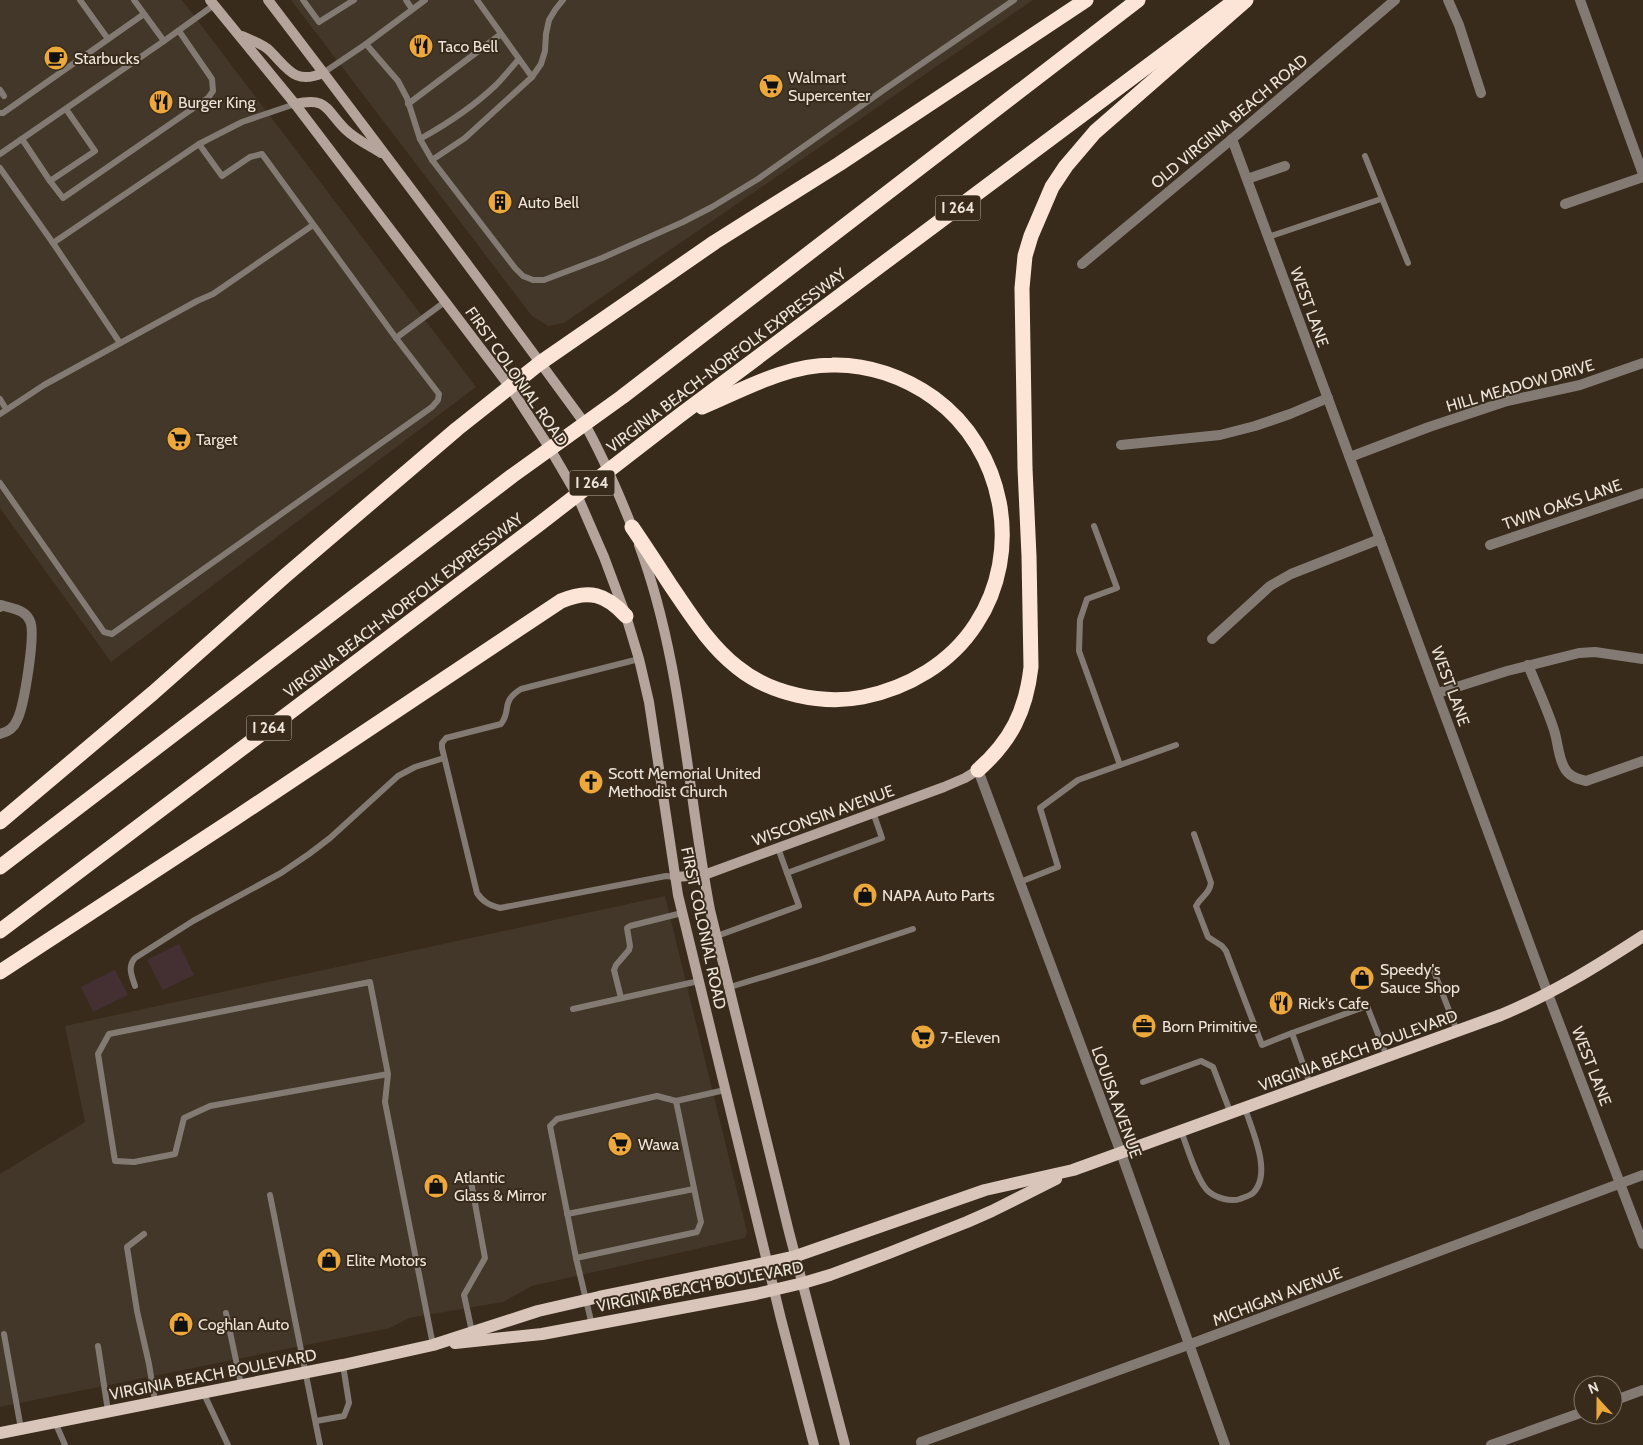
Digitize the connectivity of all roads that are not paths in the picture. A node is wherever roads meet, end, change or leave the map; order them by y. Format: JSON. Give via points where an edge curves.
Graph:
{"nodes":[{"id":1,"x":80,"y":0,"type":"edge"},
{"id":2,"x":134,"y":0,"type":"edge"},
{"id":3,"x":268,"y":0,"type":"edge"},
{"id":4,"x":303,"y":0,"type":"edge"},
{"id":5,"x":354,"y":0,"type":"edge"},
{"id":6,"x":406,"y":0,"type":"edge"},
{"id":7,"x":425,"y":0,"type":"edge"},
{"id":8,"x":477,"y":0,"type":"edge"},
{"id":9,"x":563,"y":0,"type":"edge"},
{"id":10,"x":1014,"y":0,"type":"edge"},
{"id":11,"x":1086,"y":0,"type":"edge"},
{"id":12,"x":1138,"y":0,"type":"edge"},
{"id":13,"x":1236,"y":0,"type":"edge"},
{"id":14,"x":1246,"y":0,"type":"edge"},
{"id":15,"x":1395,"y":0,"type":"edge"},
{"id":16,"x":1448,"y":0,"type":"edge"},
{"id":17,"x":1580,"y":0,"type":"edge"},
{"id":18,"x":212,"y":2,"type":"edge"},
{"id":19,"x":412,"y":9,"type":"junction"},
{"id":20,"x":144,"y":14,"type":"junction"},
{"id":21,"x":178,"y":31,"type":"junction"},
{"id":22,"x":236,"y":33,"type":"junction"},
{"id":23,"x":501,"y":34,"type":"junction"},
{"id":24,"x":108,"y":39,"type":"junction"},
{"id":25,"x":164,"y":41,"type":"junction"},
{"id":26,"x":366,"y":44,"type":"junction"},
{"id":27,"x":519,"y":59,"type":"junction"},
{"id":28,"x":323,"y":73,"type":"junction"},
{"id":29,"x":532,"y":77,"type":"junction"},
{"id":30,"x":1481,"y":93,"type":"dead end"},
{"id":31,"x":295,"y":104,"type":"junction"},
{"id":32,"x":408,"y":104,"type":"junction"},
{"id":33,"x":66,"y":109,"type":"junction"},
{"id":34,"x":0,"y":113,"type":"edge"},
{"id":35,"x":22,"y":139,"type":"junction"},
{"id":36,"x":420,"y":139,"type":"junction"},
{"id":37,"x":1232,"y":139,"type":"junction"},
{"id":38,"x":199,"y":144,"type":"junction"},
{"id":39,"x":0,"y":154,"type":"edge"},
{"id":40,"x":1365,"y":156,"type":"dead end"},
{"id":41,"x":388,"y":158,"type":"junction"},
{"id":42,"x":432,"y":160,"type":"junction"},
{"id":43,"x":1285,"y":166,"type":"dead end"},
{"id":44,"x":0,"y":168,"type":"edge"},
{"id":45,"x":1643,"y":175,"type":"edge"},
{"id":46,"x":1247,"y":180,"type":"junction"},
{"id":47,"x":50,"y":181,"type":"junction"},
{"id":48,"x":1381,"y":199,"type":"junction"},
{"id":49,"x":1564,"y":204,"type":"dead end"},
{"id":50,"x":313,"y":225,"type":"junction"},
{"id":51,"x":1268,"y":237,"type":"junction"},
{"id":52,"x":53,"y":243,"type":"junction"},
{"id":53,"x":1408,"y":263,"type":"dead end"},
{"id":54,"x":1082,"y":264,"type":"dead end"},
{"id":55,"x":446,"y":301,"type":"junction"},
{"id":56,"x":396,"y":338,"type":"junction"},
{"id":57,"x":120,"y":343,"type":"junction"},
{"id":58,"x":540,"y":363,"type":"junction"},
{"id":59,"x":1643,"y":363,"type":"edge"},
{"id":60,"x":510,"y":386,"type":"junction"},
{"id":61,"x":1328,"y":398,"type":"junction"},
{"id":62,"x":0,"y":400,"type":"edge"},
{"id":63,"x":6,"y":408,"type":"junction"},
{"id":64,"x":0,"y":414,"type":"edge"},
{"id":65,"x":680,"y":416,"type":"junction"},
{"id":66,"x":1121,"y":445,"type":"dead end"},
{"id":67,"x":1350,"y":457,"type":"junction"},
{"id":68,"x":0,"y":483,"type":"edge"},
{"id":69,"x":1643,"y":493,"type":"edge"},
{"id":70,"x":632,"y":526,"type":"junction"},
{"id":71,"x":1094,"y":526,"type":"dead end"},
{"id":72,"x":1380,"y":539,"type":"junction"},
{"id":73,"x":1490,"y":545,"type":"dead end"},
{"id":74,"x":0,"y":605,"type":"edge"},
{"id":75,"x":626,"y":616,"type":"junction"},
{"id":76,"x":1212,"y":639,"type":"dead end"},
{"id":77,"x":639,"y":659,"type":"junction"},
{"id":78,"x":1643,"y":659,"type":"edge"},
{"id":79,"x":1528,"y":665,"type":"junction"},
{"id":80,"x":1438,"y":693,"type":"junction"},
{"id":81,"x":0,"y":734,"type":"edge"},
{"id":82,"x":1176,"y":745,"type":"dead end"},
{"id":83,"x":444,"y":758,"type":"junction"},
{"id":84,"x":1643,"y":761,"type":"edge"},
{"id":85,"x":1120,"y":765,"type":"junction"},
{"id":86,"x":978,"y":770,"type":"junction"},
{"id":87,"x":873,"y":812,"type":"junction"},
{"id":88,"x":0,"y":822,"type":"edge"},
{"id":89,"x":1194,"y":834,"type":"dead end"},
{"id":90,"x":778,"y":848,"type":"junction"},
{"id":91,"x":0,"y":866,"type":"edge"},
{"id":92,"x":787,"y":873,"type":"junction"},
{"id":93,"x":704,"y":875,"type":"junction"},
{"id":94,"x":675,"y":877,"type":"junction"},
{"id":95,"x":1020,"y":882,"type":"junction"},
{"id":96,"x":682,"y":913,"type":"junction"},
{"id":97,"x":913,"y":928,"type":"dead end"},
{"id":98,"x":0,"y":931,"type":"edge"},
{"id":99,"x":717,"y":936,"type":"junction"},
{"id":100,"x":1643,"y":936,"type":"edge"},
{"id":101,"x":1433,"y":969,"type":"dead end"},
{"id":102,"x":0,"y":972,"type":"edge"},
{"id":103,"x":699,"y":980,"type":"junction"},
{"id":104,"x":135,"y":986,"type":"dead end"},
{"id":105,"x":730,"y":987,"type":"junction"},
{"id":106,"x":1548,"y":994,"type":"junction"},
{"id":107,"x":621,"y":998,"type":"junction"},
{"id":108,"x":573,"y":1009,"type":"dead end"},
{"id":109,"x":1457,"y":1031,"type":"junction"},
{"id":110,"x":1292,"y":1033,"type":"junction"},
{"id":111,"x":1387,"y":1057,"type":"junction"},
{"id":112,"x":388,"y":1074,"type":"junction"},
{"id":113,"x":1143,"y":1082,"type":"dead end"},
{"id":114,"x":1310,"y":1084,"type":"junction"},
{"id":115,"x":725,"y":1090,"type":"junction"},
{"id":116,"x":676,"y":1101,"type":"junction"},
{"id":117,"x":1245,"y":1108,"type":"junction"},
{"id":118,"x":1231,"y":1114,"type":"junction"},
{"id":119,"x":1181,"y":1132,"type":"junction"},
{"id":120,"x":1120,"y":1153,"type":"junction"},
{"id":121,"x":1073,"y":1170,"type":"junction"},
{"id":122,"x":1643,"y":1175,"type":"edge"},
{"id":123,"x":470,"y":1176,"type":"dead end"},
{"id":124,"x":1620,"y":1183,"type":"junction"},
{"id":125,"x":694,"y":1189,"type":"junction"},
{"id":126,"x":270,"y":1195,"type":"dead end"},
{"id":127,"x":567,"y":1214,"type":"junction"},
{"id":128,"x":144,"y":1234,"type":"dead end"},
{"id":129,"x":1643,"y":1244,"type":"edge"},
{"id":130,"x":796,"y":1256,"type":"junction"},
{"id":131,"x":576,"y":1258,"type":"junction"},
{"id":132,"x":768,"y":1262,"type":"junction"},
{"id":133,"x":803,"y":1283,"type":"junction"},
{"id":134,"x":774,"y":1290,"type":"junction"},
{"id":135,"x":586,"y":1300,"type":"junction"},
{"id":136,"x":226,"y":1313,"type":"dead end"},
{"id":137,"x":592,"y":1325,"type":"junction"},
{"id":138,"x":472,"y":1332,"type":"junction"},
{"id":139,"x":4,"y":1334,"type":"dead end"},
{"id":140,"x":433,"y":1345,"type":"junction"},
{"id":141,"x":1188,"y":1345,"type":"junction"},
{"id":142,"x":98,"y":1346,"type":"dead end"},
{"id":143,"x":343,"y":1364,"type":"junction"},
{"id":144,"x":306,"y":1372,"type":"junction"},
{"id":145,"x":241,"y":1384,"type":"junction"},
{"id":146,"x":1643,"y":1390,"type":"edge"},
{"id":147,"x":203,"y":1392,"type":"junction"},
{"id":148,"x":1623,"y":1397,"type":"edge"},
{"id":149,"x":155,"y":1401,"type":"junction"},
{"id":150,"x":108,"y":1411,"type":"junction"},
{"id":151,"x":1573,"y":1416,"type":"edge"},
{"id":152,"x":316,"y":1421,"type":"junction"},
{"id":153,"x":55,"y":1422,"type":"junction"},
{"id":154,"x":21,"y":1429,"type":"junction"},
{"id":155,"x":0,"y":1433,"type":"edge"},
{"id":156,"x":920,"y":1442,"type":"dead end"},
{"id":157,"x":65,"y":1445,"type":"edge"},
{"id":158,"x":228,"y":1445,"type":"edge"},
{"id":159,"x":320,"y":1445,"type":"edge"},
{"id":160,"x":814,"y":1445,"type":"edge"},
{"id":161,"x":845,"y":1445,"type":"edge"},
{"id":162,"x":1225,"y":1445,"type":"edge"},
{"id":163,"x":1491,"y":1445,"type":"edge"}],
"edges":[{"from":1,"to":24,"type":"lane"},
{"from":2,"to":20,"type":"lane"},
{"from":3,"to":28,"type":"main road","name":"FIRST COLONIAL ROAD"},
{"from":4,"to":5,"type":"lane","via":[[319,22]]},
{"from":6,"to":19,"type":"lane"},
{"from":7,"to":19,"type":"lane"},
{"from":8,"to":23,"type":"lane"},
{"from":9,"to":29,"type":"lane","via":[[549,20],[545,51]]},
{"from":10,"to":42,"type":"lane","via":[[727,198],[683,222],[544,280],[523,276],[515,268]]},
{"from":11,"to":58,"type":"highway","via":[[716,242]]},
{"from":12,"to":91,"type":"highway","name":"VIRGINIA BEACH-NORFOLK EXPRESSWAY","via":[[622,397],[512,476]]},
{"from":13,"to":65,"type":"highway","name":"VIRGINIA BEACH-NORFOLK EXPRESSWAY","number":"I 264"},
{"from":14,"to":86,"type":"highway","via":[[1095,132],[1052,188],[1031,236],[1025,256],[1022,288],[1030,681],[1024,704],[1006,742]]},
{"from":15,"to":37,"type":"street","name":"OLD VIRGINIA BEACH ROAD"},
{"from":16,"to":30,"type":"street"},
{"from":17,"to":45,"type":"street"},
{"from":18,"to":21,"type":"lane"},
{"from":18,"to":22,"type":"main road","name":"FIRST COLONIAL ROAD"},
{"from":19,"to":26,"type":"lane"},
{"from":20,"to":24,"type":"lane"},
{"from":20,"to":25,"type":"lane"},
{"from":21,"to":25,"type":"lane"},
{"from":21,"to":47,"type":"lane","via":[[212,79],[208,98],[63,198]]},
{"from":22,"to":28,"type":"main road","via":[[269,50],[297,76],[311,77]]},
{"from":22,"to":31,"type":"main road","name":"FIRST COLONIAL ROAD"},
{"from":23,"to":27,"type":"lane"},
{"from":23,"to":32,"type":"lane"},
{"from":24,"to":34,"type":"lane"},
{"from":25,"to":33,"type":"lane"},
{"from":26,"to":28,"type":"lane"},
{"from":26,"to":32,"type":"lane","via":[[398,81]]},
{"from":27,"to":29,"type":"lane"},
{"from":27,"to":36,"type":"lane","via":[[485,95]]},
{"from":28,"to":41,"type":"main road","name":"FIRST COLONIAL ROAD"},
{"from":29,"to":42,"type":"lane","via":[[465,138]]},
{"from":31,"to":38,"type":"lane","via":[[242,122]]},
{"from":31,"to":41,"type":"main road","via":[[312,100],[321,104],[346,131]]},
{"from":31,"to":55,"type":"main road","name":"FIRST COLONIAL ROAD"},
{"from":32,"to":36,"type":"lane"},
{"from":33,"to":35,"type":"lane"},
{"from":33,"to":47,"type":"lane","via":[[94,151]]},
{"from":35,"to":39,"type":"lane"},
{"from":35,"to":47,"type":"lane"},
{"from":36,"to":42,"type":"lane"},
{"from":37,"to":46,"type":"street","name":"WEST LANE"},
{"from":37,"to":54,"type":"street","name":"OLD VIRGINIA BEACH ROAD"},
{"from":38,"to":50,"type":"lane","via":[[222,176],[250,157],[262,154]]},
{"from":38,"to":52,"type":"lane"},
{"from":40,"to":48,"type":"lane"},
{"from":41,"to":58,"type":"main road","name":"FIRST COLONIAL ROAD"},
{"from":43,"to":46,"type":"street"},
{"from":44,"to":52,"type":"lane"},
{"from":45,"to":49,"type":"street"},
{"from":46,"to":51,"type":"street","name":"WEST LANE"},
{"from":48,"to":51,"type":"lane"},
{"from":48,"to":53,"type":"lane"},
{"from":50,"to":56,"type":"lane"},
{"from":50,"to":57,"type":"lane","via":[[213,294]]},
{"from":51,"to":61,"type":"street","name":"WEST LANE"},
{"from":52,"to":57,"type":"lane"},
{"from":55,"to":56,"type":"lane"},
{"from":55,"to":60,"type":"main road","name":"FIRST COLONIAL ROAD"},
{"from":56,"to":68,"type":"lane","via":[[439,394],[432,407],[112,634],[104,632]]},
{"from":57,"to":63,"type":"lane"},
{"from":58,"to":60,"type":"highway"},
{"from":58,"to":70,"type":"main road","name":"FIRST COLONIAL ROAD","via":[[583,421]]},
{"from":59,"to":67,"type":"street","name":"HILL MEADOW DRIVE","via":[[1580,385],[1507,401]]},
{"from":60,"to":75,"type":"main road","name":"FIRST COLONIAL ROAD","via":[[578,495]]},
{"from":60,"to":88,"type":"highway"},
{"from":61,"to":66,"type":"street","via":[[1255,426],[1220,435]]},
{"from":61,"to":67,"type":"street","name":"WEST LANE"},
{"from":62,"to":63,"type":"lane"},
{"from":63,"to":64,"type":"lane"},
{"from":65,"to":70,"type":"highway","via":[[778,375],[809,366],[856,366],[884,372],[924,390],[951,412],[973,438],[995,482],[1001,506],[1002,553],[989,600],[963,640],[944,659],[904,685],[880,694],[855,698],[831,700],[804,696],[750,676],[716,647],[692,618]]},
{"from":65,"to":98,"type":"highway","name":"VIRGINIA BEACH-NORFOLK EXPRESSWAY","number":"I 264"},
{"from":67,"to":72,"type":"street","name":"WEST LANE"},
{"from":69,"to":73,"type":"street","name":"TWIN OAKS LANE"},
{"from":70,"to":93,"type":"main road","name":"FIRST COLONIAL ROAD","via":[[648,570],[668,647]]},
{"from":71,"to":85,"type":"lane","via":[[1117,588],[1087,599],[1080,620],[1079,651]]},
{"from":72,"to":76,"type":"street","via":[[1270,586]]},
{"from":72,"to":80,"type":"street","name":"WEST LANE"},
{"from":74,"to":81,"type":"street","via":[[24,613],[32,628],[18,720],[13,728]]},
{"from":75,"to":77,"type":"main road","name":"FIRST COLONIAL ROAD"},
{"from":75,"to":102,"type":"highway","via":[[597,595],[573,596],[561,601]]},
{"from":77,"to":83,"type":"lane","via":[[522,689],[507,702],[505,719],[501,724],[446,738],[442,743]]},
{"from":77,"to":94,"type":"main road","name":"FIRST COLONIAL ROAD","via":[[649,702]]},
{"from":78,"to":79,"type":"street","via":[[1595,652]]},
{"from":79,"to":80,"type":"street"},
{"from":79,"to":84,"type":"street","via":[[1569,774],[1586,781]]},
{"from":80,"to":106,"type":"street","name":"WEST LANE"},
{"from":82,"to":85,"type":"lane"},
{"from":83,"to":94,"type":"lane","via":[[477,893],[491,906],[500,908],[666,876]]},
{"from":83,"to":104,"type":"lane","via":[[398,776],[309,854],[281,873],[192,921],[135,958],[130,969]]},
{"from":85,"to":95,"type":"lane","via":[[1078,780],[1040,808],[1058,867]]},
{"from":86,"to":87,"type":"main road","name":"WISCONSIN AVENUE","via":[[944,787]]},
{"from":86,"to":95,"type":"street","name":"LOUISA AVENUE"},
{"from":87,"to":90,"type":"main road","name":"WISCONSIN AVENUE"},
{"from":87,"to":92,"type":"lane","via":[[882,838]]},
{"from":89,"to":110,"type":"lane","via":[[1211,882],[1210,890],[1196,906],[1208,937],[1226,951],[1262,1045]]},
{"from":90,"to":92,"type":"lane"},
{"from":90,"to":93,"type":"main road","name":"WISCONSIN AVENUE"},
{"from":92,"to":99,"type":"lane","via":[[799,906]]},
{"from":93,"to":94,"type":"main road","name":"WISCONSIN AVENUE"},
{"from":93,"to":99,"type":"main road","name":"FIRST COLONIAL ROAD"},
{"from":94,"to":96,"type":"main road","name":"FIRST COLONIAL ROAD"},
{"from":95,"to":120,"type":"street","name":"LOUISA AVENUE"},
{"from":96,"to":103,"type":"main road","name":"FIRST COLONIAL ROAD"},
{"from":96,"to":107,"type":"lane","via":[[627,928],[629,950],[614,970]]},
{"from":97,"to":105,"type":"lane"},
{"from":99,"to":105,"type":"main road","name":"FIRST COLONIAL ROAD"},
{"from":100,"to":106,"type":"main road","name":"VIRGINIA BEACH BOULEVARD"},
{"from":101,"to":109,"type":"lane"},
{"from":103,"to":107,"type":"lane"},
{"from":103,"to":115,"type":"main road","name":"FIRST COLONIAL ROAD"},
{"from":105,"to":130,"type":"main road","name":"FIRST COLONIAL ROAD"},
{"from":106,"to":109,"type":"main road","name":"VIRGINIA BEACH BOULEVARD"},
{"from":106,"to":124,"type":"street","name":"WEST LANE"},
{"from":107,"to":108,"type":"lane"},
{"from":109,"to":111,"type":"main road","name":"VIRGINIA BEACH BOULEVARD"},
{"from":110,"to":111,"type":"lane","via":[[1367,1006]]},
{"from":110,"to":114,"type":"lane"},
{"from":111,"to":114,"type":"main road","name":"VIRGINIA BEACH BOULEVARD"},
{"from":112,"to":112,"type":"lane","via":[[370,982],[109,1034],[98,1054],[115,1161],[134,1162],[175,1154],[184,1118],[210,1106]]},
{"from":112,"to":140,"type":"lane","via":[[385,1102]]},
{"from":113,"to":118,"type":"lane","via":[[1201,1062],[1213,1067]]},
{"from":114,"to":117,"type":"main road","name":"VIRGINIA BEACH BOULEVARD"},
{"from":115,"to":116,"type":"lane"},
{"from":115,"to":132,"type":"main road","name":"FIRST COLONIAL ROAD"},
{"from":116,"to":125,"type":"lane"},
{"from":116,"to":127,"type":"lane","via":[[657,1096],[557,1119],[550,1126]]},
{"from":117,"to":118,"type":"main road","name":"VIRGINIA BEACH BOULEVARD"},
{"from":117,"to":119,"type":"lane","via":[[1262,1161],[1261,1181],[1253,1194],[1236,1200],[1221,1199],[1207,1191]]},
{"from":118,"to":119,"type":"main road","name":"VIRGINIA BEACH BOULEVARD"},
{"from":119,"to":120,"type":"main road","name":"VIRGINIA BEACH BOULEVARD"},
{"from":120,"to":121,"type":"main road","name":"VIRGINIA BEACH BOULEVARD"},
{"from":120,"to":141,"type":"street","name":"LOUISA AVENUE"},
{"from":121,"to":130,"type":"main road","name":"VIRGINIA BEACH BOULEVARD","via":[[985,1190]]},
{"from":121,"to":133,"type":"main road","name":"VIRGINIA BEACH BOULEVARD","via":[[976,1218]]},
{"from":122,"to":124,"type":"street","name":"MICHIGAN AVENUE"},
{"from":123,"to":138,"type":"lane","via":[[485,1258],[464,1296]]},
{"from":124,"to":129,"type":"street","name":"WEST LANE"},
{"from":124,"to":141,"type":"street","name":"MICHIGAN AVENUE"},
{"from":125,"to":127,"type":"lane"},
{"from":125,"to":131,"type":"lane","via":[[701,1222],[697,1232]]},
{"from":126,"to":144,"type":"lane"},
{"from":127,"to":131,"type":"lane"},
{"from":128,"to":149,"type":"lane","via":[[127,1247]]},
{"from":130,"to":132,"type":"main road","name":"VIRGINIA BEACH BOULEVARD"},
{"from":130,"to":133,"type":"main road","name":"FIRST COLONIAL ROAD"},
{"from":131,"to":135,"type":"lane"},
{"from":132,"to":134,"type":"main road","name":"FIRST COLONIAL ROAD"},
{"from":132,"to":135,"type":"main road","name":"VIRGINIA BEACH BOULEVARD"},
{"from":133,"to":134,"type":"main road","name":"VIRGINIA BEACH BOULEVARD"},
{"from":133,"to":161,"type":"main road","name":"FIRST COLONIAL ROAD"},
{"from":134,"to":137,"type":"main road","name":"VIRGINIA BEACH BOULEVARD"},
{"from":134,"to":160,"type":"main road","name":"FIRST COLONIAL ROAD"},
{"from":135,"to":137,"type":"lane"},
{"from":135,"to":138,"type":"main road","name":"VIRGINIA BEACH BOULEVARD"},
{"from":136,"to":145,"type":"lane"},
{"from":137,"to":140,"type":"main road","name":"VIRGINIA BEACH BOULEVARD","via":[[542,1334]]},
{"from":138,"to":140,"type":"main road","name":"VIRGINIA BEACH BOULEVARD"},
{"from":139,"to":154,"type":"lane"},
{"from":140,"to":143,"type":"main road","name":"VIRGINIA BEACH BOULEVARD"},
{"from":141,"to":156,"type":"street","name":"MICHIGAN AVENUE"},
{"from":141,"to":162,"type":"street","name":"LOUISA AVENUE"},
{"from":142,"to":150,"type":"lane"},
{"from":143,"to":144,"type":"main road","name":"VIRGINIA BEACH BOULEVARD"},
{"from":143,"to":152,"type":"lane","via":[[349,1403],[344,1416]]},
{"from":144,"to":145,"type":"main road","name":"VIRGINIA BEACH BOULEVARD"},
{"from":144,"to":152,"type":"lane"},
{"from":145,"to":147,"type":"main road","name":"VIRGINIA BEACH BOULEVARD"},
{"from":146,"to":148,"type":"street"},
{"from":147,"to":149,"type":"main road","name":"VIRGINIA BEACH BOULEVARD"},
{"from":147,"to":158,"type":"lane"},
{"from":149,"to":150,"type":"main road","name":"VIRGINIA BEACH BOULEVARD"},
{"from":150,"to":153,"type":"main road","name":"VIRGINIA BEACH BOULEVARD"},
{"from":151,"to":163,"type":"street"},
{"from":152,"to":159,"type":"lane"},
{"from":153,"to":154,"type":"main road","name":"VIRGINIA BEACH BOULEVARD"},
{"from":153,"to":157,"type":"lane"},
{"from":154,"to":155,"type":"main road","name":"VIRGINIA BEACH BOULEVARD"}]}
